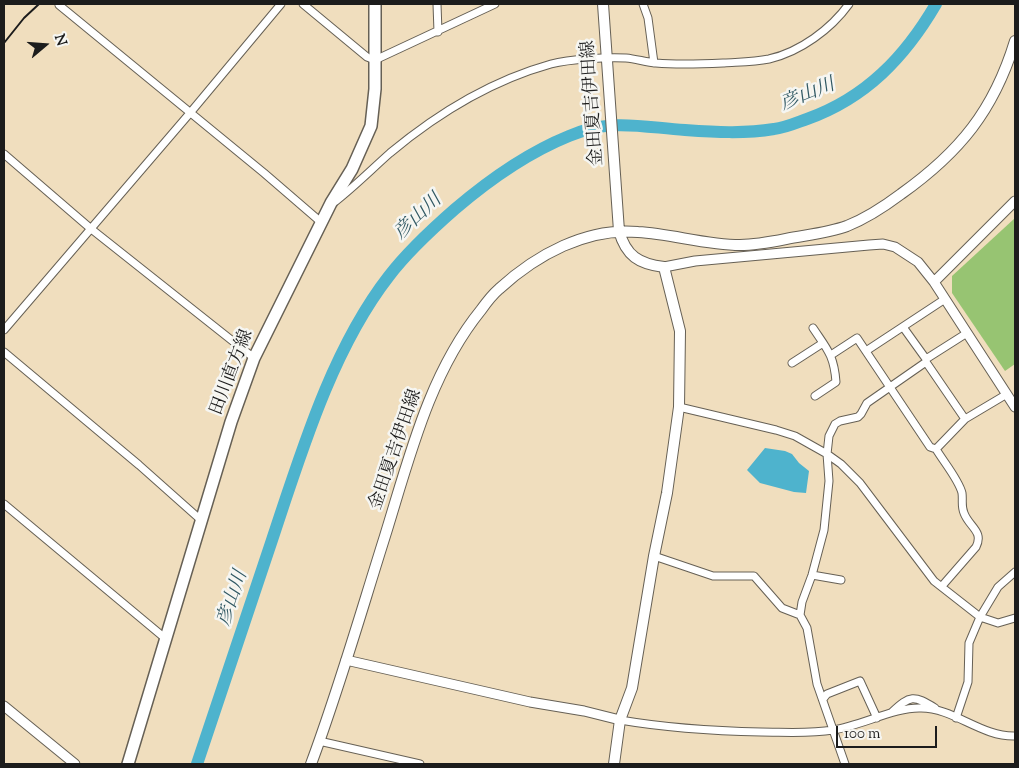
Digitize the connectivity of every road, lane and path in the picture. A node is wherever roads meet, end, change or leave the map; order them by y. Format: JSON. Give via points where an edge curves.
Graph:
{"nodes":[{"id":1,"x":281,"y":4,"type":"edge"},
{"id":2,"x":303,"y":4,"type":"edge"},
{"id":3,"x":375,"y":4,"type":"edge"},
{"id":4,"x":436,"y":4,"type":"edge"},
{"id":5,"x":495,"y":4,"type":"edge"},
{"id":6,"x":603,"y":4,"type":"edge"},
{"id":7,"x":643,"y":4,"type":"edge"},
{"id":8,"x":848,"y":4,"type":"edge"},
{"id":9,"x":59,"y":5,"type":"edge"},
{"id":10,"x":438,"y":32,"type":"junction"},
{"id":11,"x":1015,"y":41,"type":"edge"},
{"id":12,"x":375,"y":60,"type":"junction"},
{"id":13,"x":607,"y":61,"type":"junction"},
{"id":14,"x":654,"y":63,"type":"junction"},
{"id":15,"x":190,"y":113,"type":"junction"},
{"id":16,"x":4,"y":154,"type":"edge"},
{"id":17,"x":1015,"y":201,"type":"edge"},
{"id":18,"x":331,"y":203,"type":"junction"},
{"id":19,"x":322,"y":223,"type":"junction"},
{"id":20,"x":619,"y":226,"type":"junction"},
{"id":21,"x":90,"y":228,"type":"junction"},
{"id":22,"x":664,"y":267,"type":"junction"},
{"id":23,"x":934,"y":282,"type":"junction"},
{"id":24,"x":945,"y":299,"type":"junction"},
{"id":25,"x":904,"y":327,"type":"junction"},
{"id":26,"x":813,"y":328,"type":"dead end"},
{"id":27,"x":4,"y":330,"type":"edge"},
{"id":28,"x":967,"y":332,"type":"junction"},
{"id":29,"x":823,"y":343,"type":"junction"},
{"id":30,"x":866,"y":351,"type":"junction"},
{"id":31,"x":4,"y":352,"type":"edge"},
{"id":32,"x":831,"y":355,"type":"junction"},
{"id":33,"x":254,"y":358,"type":"junction"},
{"id":34,"x":926,"y":361,"type":"junction"},
{"id":35,"x":792,"y":363,"type":"dead end"},
{"id":36,"x":891,"y":387,"type":"junction"},
{"id":37,"x":1007,"y":394,"type":"junction"},
{"id":38,"x":815,"y":396,"type":"dead end"},
{"id":39,"x":679,"y":407,"type":"junction"},
{"id":40,"x":1015,"y":407,"type":"edge"},
{"id":41,"x":965,"y":419,"type":"junction"},
{"id":42,"x":936,"y":449,"type":"junction"},
{"id":43,"x":827,"y":454,"type":"junction"},
{"id":44,"x":4,"y":504,"type":"edge"},
{"id":45,"x":202,"y":521,"type":"junction"},
{"id":46,"x":654,"y":556,"type":"junction"},
{"id":47,"x":1015,"y":572,"type":"edge"},
{"id":48,"x":812,"y":575,"type":"junction"},
{"id":49,"x":841,"y":580,"type":"dead end"},
{"id":50,"x":942,"y":586,"type":"junction"},
{"id":51,"x":800,"y":615,"type":"junction"},
{"id":52,"x":980,"y":617,"type":"junction"},
{"id":53,"x":1015,"y":618,"type":"edge"},
{"id":54,"x":166,"y":639,"type":"junction"},
{"id":55,"x":346,"y":660,"type":"junction"},
{"id":56,"x":823,"y":699,"type":"junction"},
{"id":57,"x":4,"y":706,"type":"edge"},
{"id":58,"x":876,"y":718,"type":"junction"},
{"id":59,"x":956,"y":718,"type":"junction"},
{"id":60,"x":620,"y":720,"type":"junction"},
{"id":61,"x":833,"y":730,"type":"junction"},
{"id":62,"x":1015,"y":736,"type":"edge"},
{"id":63,"x":319,"y":741,"type":"junction"},
{"id":64,"x":75,"y":764,"type":"edge"},
{"id":65,"x":128,"y":764,"type":"edge"},
{"id":66,"x":311,"y":764,"type":"edge"},
{"id":67,"x":420,"y":764,"type":"edge"},
{"id":68,"x":614,"y":764,"type":"edge"},
{"id":69,"x":845,"y":764,"type":"edge"}],
"edges":[{"from":1,"to":15,"type":"street"},
{"from":2,"to":12,"type":"street"},
{"from":3,"to":12,"type":"main road","name":"田川直方線"},
{"from":4,"to":10,"type":"street"},
{"from":5,"to":10,"type":"street"},
{"from":6,"to":13,"type":"main road","name":"金田夏吉伊田線"},
{"from":7,"to":14,"type":"street"},
{"from":8,"to":14,"type":"street","via":[[811,40],[771,58],[689,65]]},
{"from":9,"to":15,"type":"street"},
{"from":10,"to":12,"type":"street"},
{"from":11,"to":20,"type":"main road","name":"金田夏吉伊田線","via":[[988,106],[959,145],[922,179],[854,222],[828,232],[754,244],[721,244]]},
{"from":12,"to":18,"type":"main road","name":"田川直方線","via":[[370,126],[352,169]]},
{"from":13,"to":14,"type":"street","via":[[628,58]]},
{"from":13,"to":18,"type":"street","via":[[552,64],[494,85],[452,107]]},
{"from":13,"to":20,"type":"main road","name":"金田夏吉伊田線"},
{"from":15,"to":19,"type":"street"},
{"from":15,"to":21,"type":"street"},
{"from":16,"to":21,"type":"street"},
{"from":17,"to":23,"type":"street"},
{"from":18,"to":19,"type":"main road","name":"田川直方線"},
{"from":19,"to":33,"type":"main road","name":"田川直方線"},
{"from":20,"to":22,"type":"main road","name":"金田夏吉伊田線","via":[[622,243],[638,261]]},
{"from":20,"to":55,"type":"main road","name":"金田夏吉伊田線","via":[[576,241],[528,265],[496,290],[468,325],[424,414]]},
{"from":21,"to":27,"type":"street"},
{"from":21,"to":33,"type":"street"},
{"from":22,"to":23,"type":"street","via":[[719,258],[883,244],[906,253]]},
{"from":22,"to":39,"type":"main road","via":[[680,331]]},
{"from":23,"to":24,"type":"street"},
{"from":24,"to":25,"type":"street"},
{"from":24,"to":28,"type":"street"},
{"from":25,"to":30,"type":"street"},
{"from":25,"to":34,"type":"street"},
{"from":26,"to":29,"type":"street"},
{"from":28,"to":34,"type":"street"},
{"from":28,"to":37,"type":"street"},
{"from":29,"to":32,"type":"street"},
{"from":29,"to":35,"type":"street"},
{"from":30,"to":32,"type":"street","via":[[857,338]]},
{"from":30,"to":36,"type":"street"},
{"from":31,"to":45,"type":"street"},
{"from":32,"to":38,"type":"street","via":[[836,382]]},
{"from":33,"to":45,"type":"main road","name":"田川直方線"},
{"from":34,"to":36,"type":"street"},
{"from":34,"to":41,"type":"street"},
{"from":36,"to":42,"type":"street","via":[[930,446]]},
{"from":36,"to":43,"type":"street","via":[[867,403],[858,417],[835,424],[829,436]]},
{"from":37,"to":40,"type":"street"},
{"from":37,"to":41,"type":"street"},
{"from":39,"to":43,"type":"street","via":[[795,436]]},
{"from":39,"to":46,"type":"main road"},
{"from":41,"to":42,"type":"street"},
{"from":42,"to":50,"type":"street","via":[[959,486],[962,508],[979,540]]},
{"from":43,"to":48,"type":"street","via":[[829,481],[824,530]]},
{"from":43,"to":50,"type":"street","via":[[860,483],[934,581]]},
{"from":44,"to":54,"type":"street"},
{"from":45,"to":54,"type":"main road","name":"田川直方線"},
{"from":46,"to":51,"type":"street","via":[[713,576],[754,576],[782,608]]},
{"from":46,"to":60,"type":"main road","via":[[632,688]]},
{"from":47,"to":52,"type":"street","via":[[998,587]]},
{"from":48,"to":49,"type":"street"},
{"from":48,"to":51,"type":"street"},
{"from":50,"to":52,"type":"street"},
{"from":51,"to":56,"type":"street","via":[[807,628],[817,684]]},
{"from":52,"to":53,"type":"street","via":[[998,623]]},
{"from":52,"to":59,"type":"street","via":[[969,643],[968,682]]},
{"from":54,"to":65,"type":"main road","name":"田川直方線"},
{"from":55,"to":60,"type":"street"},
{"from":55,"to":63,"type":"main road","name":"金田夏吉伊田線"},
{"from":56,"to":58,"type":"street","via":[[827,694],[860,681]]},
{"from":56,"to":61,"type":"street"},
{"from":57,"to":64,"type":"street"},
{"from":58,"to":59,"type":"street","via":[[916,708],[940,711]]},
{"from":58,"to":61,"type":"street"},
{"from":59,"to":62,"type":"street","via":[[1001,736]]},
{"from":60,"to":61,"type":"street","via":[[707,730]]},
{"from":60,"to":68,"type":"main road"},
{"from":61,"to":69,"type":"street"},
{"from":63,"to":66,"type":"main road","name":"金田夏吉伊田線"},
{"from":63,"to":67,"type":"street"}]}
